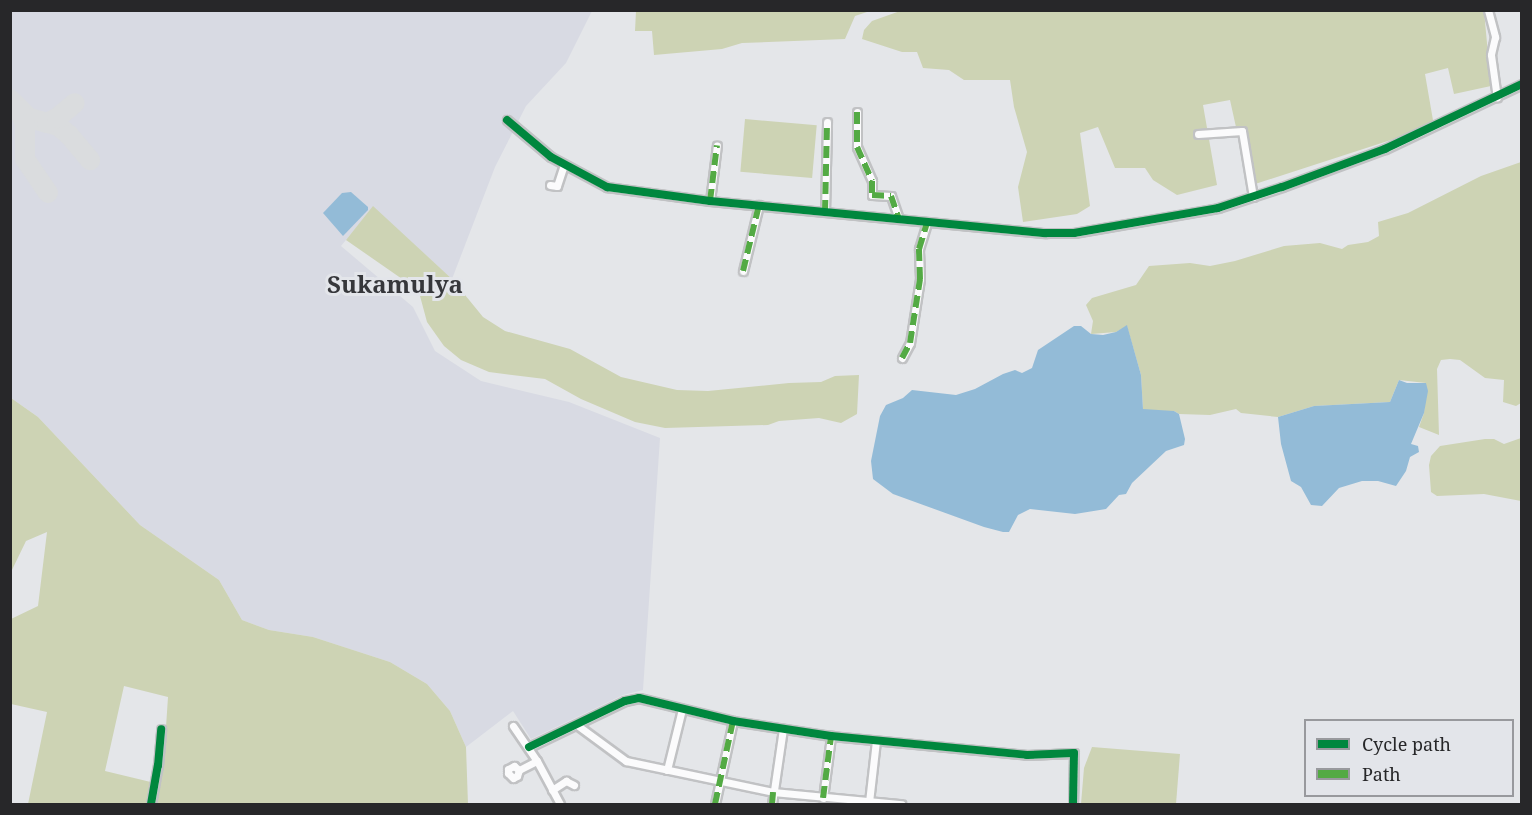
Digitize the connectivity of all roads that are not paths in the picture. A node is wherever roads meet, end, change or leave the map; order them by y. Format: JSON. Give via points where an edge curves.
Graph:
{"nodes":[{"id":1,"x":1488,"y":10,"type":"edge"},
{"id":2,"x":1521,"y":84,"type":"edge"},
{"id":3,"x":1497,"y":98,"type":"junction"},
{"id":4,"x":857,"y":112,"type":"dead end"},
{"id":5,"x":507,"y":120,"type":"dead end"},
{"id":6,"x":827,"y":122,"type":"dead end"},
{"id":7,"x":1198,"y":134,"type":"dead end"},
{"id":8,"x":717,"y":145,"type":"dead end"},
{"id":9,"x":564,"y":165,"type":"junction"},
{"id":10,"x":550,"y":185,"type":"dead end"},
{"id":11,"x":1253,"y":196,"type":"junction"},
{"id":12,"x":710,"y":201,"type":"junction"},
{"id":13,"x":759,"y":205,"type":"junction"},
{"id":14,"x":825,"y":212,"type":"junction"},
{"id":15,"x":899,"y":219,"type":"junction"},
{"id":16,"x":927,"y":222,"type":"junction"},
{"id":17,"x":743,"y":271,"type":"dead end"},
{"id":18,"x":902,"y":358,"type":"dead end"},
{"id":19,"x":682,"y":709,"type":"junction"},
{"id":20,"x":734,"y":721,"type":"junction"},
{"id":21,"x":578,"y":725,"type":"junction"},
{"id":22,"x":513,"y":726,"type":"dead end"},
{"id":23,"x":161,"y":729,"type":"dead end"},
{"id":24,"x":783,"y":729,"type":"junction"},
{"id":25,"x":831,"y":736,"type":"junction"},
{"id":26,"x":876,"y":741,"type":"junction"},
{"id":27,"x":529,"y":747,"type":"junction"},
{"id":28,"x":537,"y":761,"type":"junction"},
{"id":29,"x":519,"y":770,"type":"dead end"},
{"id":30,"x":667,"y":770,"type":"junction"},
{"id":31,"x":720,"y":782,"type":"junction"},
{"id":32,"x":574,"y":785,"type":"dead end"},
{"id":33,"x":552,"y":790,"type":"junction"},
{"id":34,"x":773,"y":792,"type":"junction"},
{"id":35,"x":823,"y":798,"type":"junction"},
{"id":36,"x":869,"y":802,"type":"junction"},
{"id":37,"x":151,"y":804,"type":"edge"},
{"id":38,"x":560,"y":804,"type":"edge"},
{"id":39,"x":715,"y":804,"type":"edge"},
{"id":40,"x":772,"y":804,"type":"edge"},
{"id":41,"x":901,"y":804,"type":"edge"},
{"id":42,"x":1073,"y":804,"type":"edge"}],
"edges":[{"from":1,"to":3,"type":"street","via":[[1495,37],[1491,56]]},
{"from":2,"to":3,"type":"street"},
{"from":3,"to":11,"type":"street","via":[[1385,149]]},
{"from":4,"to":15,"type":"street","via":[[857,147],[872,181],[872,195],[891,196]]},
{"from":5,"to":9,"type":"street"},
{"from":6,"to":14,"type":"street"},
{"from":7,"to":11,"type":"street","via":[[1241,130]]},
{"from":8,"to":12,"type":"street"},
{"from":9,"to":10,"type":"street","via":[[557,186]]},
{"from":9,"to":12,"type":"street","via":[[607,187]]},
{"from":11,"to":16,"type":"street","via":[[1189,214],[1074,233]]},
{"from":12,"to":13,"type":"street"},
{"from":13,"to":14,"type":"street"},
{"from":13,"to":17,"type":"street"},
{"from":14,"to":15,"type":"street"},
{"from":15,"to":16,"type":"street"},
{"from":16,"to":18,"type":"street","via":[[919,249],[920,279],[910,343]]},
{"from":19,"to":20,"type":"street"},
{"from":19,"to":21,"type":"street","via":[[632,698]]},
{"from":19,"to":30,"type":"street"},
{"from":20,"to":24,"type":"street"},
{"from":20,"to":31,"type":"street"},
{"from":21,"to":27,"type":"street"},
{"from":21,"to":30,"type":"street","via":[[620,758]]},
{"from":22,"to":27,"type":"street"},
{"from":23,"to":37,"type":"street"},
{"from":24,"to":25,"type":"street"},
{"from":24,"to":34,"type":"street"},
{"from":25,"to":26,"type":"street"},
{"from":25,"to":35,"type":"street"},
{"from":26,"to":36,"type":"street"},
{"from":26,"to":42,"type":"street","via":[[1027,755],[1074,753]]},
{"from":27,"to":28,"type":"street"},
{"from":28,"to":29,"type":"street"},
{"from":28,"to":33,"type":"street"},
{"from":30,"to":31,"type":"street"},
{"from":31,"to":34,"type":"street"},
{"from":31,"to":39,"type":"street"},
{"from":32,"to":33,"type":"street","via":[[566,781]]},
{"from":33,"to":38,"type":"street"},
{"from":34,"to":35,"type":"street"},
{"from":34,"to":40,"type":"street"},
{"from":35,"to":36,"type":"street"},
{"from":36,"to":41,"type":"street"}]}
